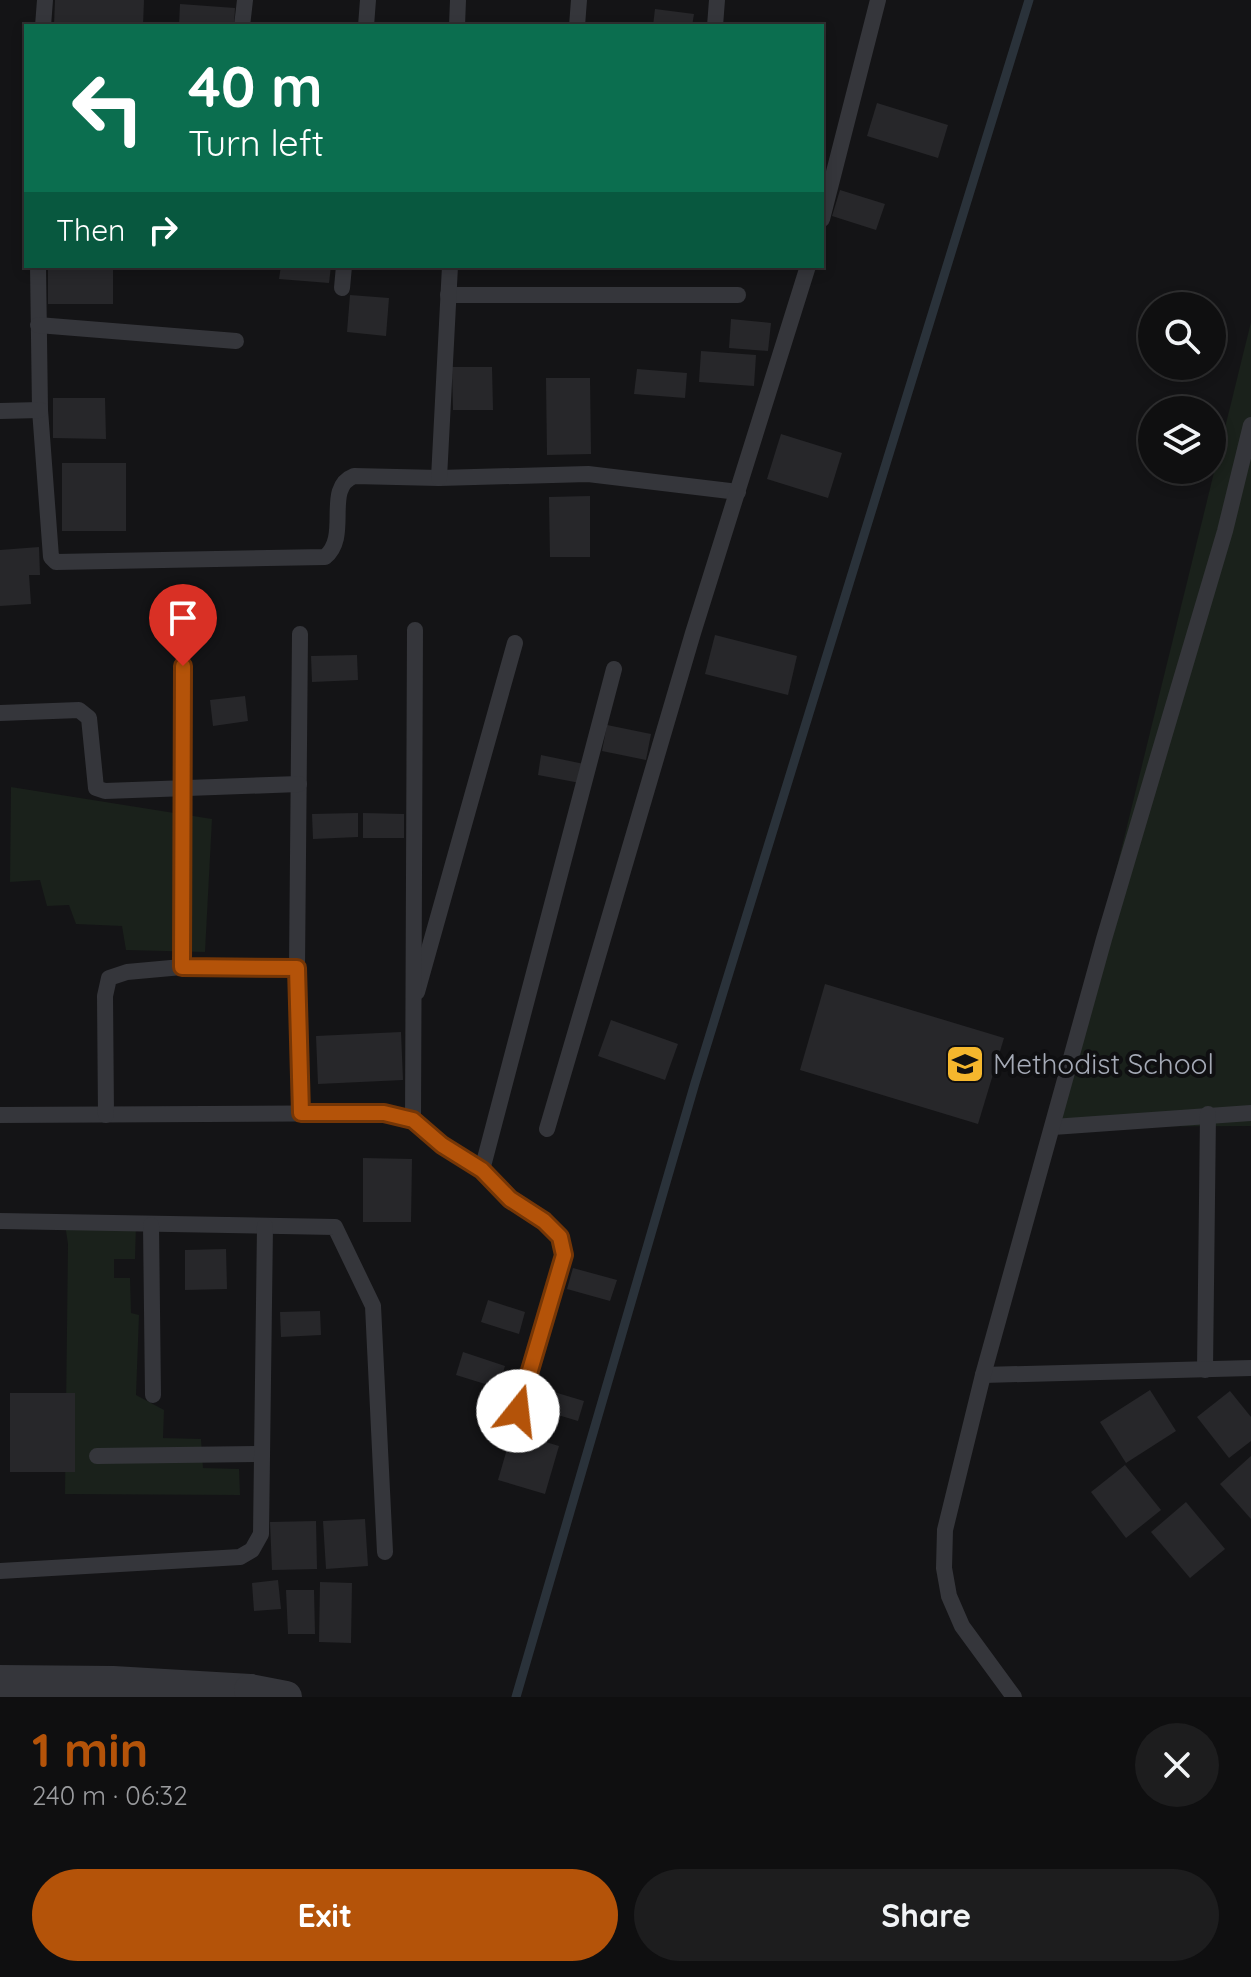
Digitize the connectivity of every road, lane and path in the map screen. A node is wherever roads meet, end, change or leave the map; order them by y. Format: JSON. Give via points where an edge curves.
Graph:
{"nodes":[{"id":1,"x":45,"y":0,"type":"edge"},
{"id":2,"x":245,"y":0,"type":"edge"},
{"id":3,"x":368,"y":0,"type":"edge"},
{"id":4,"x":458,"y":0,"type":"edge"},
{"id":5,"x":579,"y":0,"type":"edge"},
{"id":6,"x":717,"y":0,"type":"edge"},
{"id":7,"x":878,"y":0,"type":"edge"},
{"id":8,"x":43,"y":24,"type":"edge"},
{"id":9,"x":242,"y":24,"type":"edge"},
{"id":10,"x":366,"y":24,"type":"edge"},
{"id":11,"x":457,"y":24,"type":"edge"},
{"id":12,"x":577,"y":24,"type":"edge"},
{"id":13,"x":715,"y":24,"type":"edge"},
{"id":14,"x":824,"y":210,"type":"edge"},
{"id":15,"x":38,"y":268,"type":"edge"},
{"id":16,"x":344,"y":268,"type":"edge"},
{"id":17,"x":450,"y":268,"type":"edge"},
{"id":18,"x":807,"y":268,"type":"edge"},
{"id":19,"x":342,"y":288,"type":"dead end"},
{"id":20,"x":448,"y":295,"type":"junction"},
{"id":21,"x":738,"y":295,"type":"dead end"},
{"id":22,"x":38,"y":325,"type":"junction"},
{"id":23,"x":236,"y":341,"type":"dead end"},
{"id":24,"x":40,"y":410,"type":"junction"},
{"id":25,"x":0,"y":411,"type":"edge"},
{"id":26,"x":1251,"y":425,"type":"edge"},
{"id":27,"x":439,"y":478,"type":"junction"},
{"id":28,"x":738,"y":492,"type":"junction"},
{"id":29,"x":415,"y":630,"type":"dead end"},
{"id":30,"x":300,"y":634,"type":"dead end"},
{"id":31,"x":515,"y":643,"type":"dead end"},
{"id":32,"x":183,"y":666,"type":"dead end"},
{"id":33,"x":614,"y":669,"type":"dead end"},
{"id":34,"x":0,"y":713,"type":"edge"},
{"id":35,"x":299,"y":784,"type":"junction"},
{"id":36,"x":182,"y":790,"type":"junction"},
{"id":37,"x":182,"y":967,"type":"junction"},
{"id":38,"x":297,"y":968,"type":"junction"},
{"id":39,"x":411,"y":1013,"type":"junction"},
{"id":40,"x":301,"y":1113,"type":"junction"},
{"id":41,"x":1251,"y":1113,"type":"edge"},
{"id":42,"x":1208,"y":1114,"type":"junction"},
{"id":43,"x":0,"y":1115,"type":"edge"},
{"id":44,"x":106,"y":1115,"type":"junction"},
{"id":45,"x":413,"y":1120,"type":"junction"},
{"id":46,"x":1053,"y":1127,"type":"junction"},
{"id":47,"x":547,"y":1129,"type":"dead end"},
{"id":48,"x":482,"y":1170,"type":"junction"},
{"id":49,"x":0,"y":1221,"type":"edge"},
{"id":50,"x":151,"y":1225,"type":"junction"},
{"id":51,"x":265,"y":1226,"type":"junction"},
{"id":52,"x":1251,"y":1368,"type":"edge"},
{"id":53,"x":1205,"y":1370,"type":"junction"},
{"id":54,"x":983,"y":1375,"type":"junction"},
{"id":55,"x":153,"y":1395,"type":"dead end"},
{"id":56,"x":518,"y":1411,"type":"dead end"},
{"id":57,"x":261,"y":1454,"type":"junction"},
{"id":58,"x":97,"y":1456,"type":"dead end"},
{"id":59,"x":385,"y":1552,"type":"dead end"},
{"id":60,"x":0,"y":1571,"type":"edge"},
{"id":61,"x":0,"y":1681,"type":"edge"},
{"id":62,"x":113,"y":1690,"type":"edge"},
{"id":63,"x":250,"y":1694,"type":"edge"},
{"id":64,"x":286,"y":1697,"type":"edge"},
{"id":65,"x":1014,"y":1697,"type":"edge"}],
"edges":[{"from":1,"to":8,"type":"lane"},
{"from":2,"to":9,"type":"lane"},
{"from":3,"to":10,"type":"lane"},
{"from":4,"to":11,"type":"lane"},
{"from":5,"to":12,"type":"lane"},
{"from":6,"to":13,"type":"lane"},
{"from":7,"to":14,"type":"lane"},
{"from":15,"to":22,"type":"lane"},
{"from":16,"to":19,"type":"lane"},
{"from":17,"to":20,"type":"lane"},
{"from":18,"to":28,"type":"lane"},
{"from":20,"to":21,"type":"lane"},
{"from":20,"to":27,"type":"lane"},
{"from":22,"to":23,"type":"lane"},
{"from":22,"to":24,"type":"lane"},
{"from":24,"to":25,"type":"lane"},
{"from":24,"to":27,"type":"lane","via":[[51,557],[56,562],[325,557],[337,541],[345,479]]},
{"from":26,"to":46,"type":"lane"},
{"from":27,"to":28,"type":"lane","via":[[588,474]]},
{"from":28,"to":47,"type":"lane"},
{"from":29,"to":39,"type":"lane"},
{"from":30,"to":35,"type":"lane"},
{"from":31,"to":39,"type":"lane"},
{"from":32,"to":36,"type":"lane"},
{"from":33,"to":48,"type":"lane"},
{"from":34,"to":36,"type":"lane","via":[[79,710],[89,718],[96,788]]},
{"from":35,"to":36,"type":"lane"},
{"from":35,"to":38,"type":"lane"},
{"from":36,"to":37,"type":"lane"},
{"from":37,"to":38,"type":"lane"},
{"from":37,"to":44,"type":"lane","via":[[109,978]]},
{"from":38,"to":40,"type":"lane"},
{"from":39,"to":45,"type":"lane"},
{"from":40,"to":44,"type":"lane"},
{"from":40,"to":45,"type":"lane","via":[[384,1113]]},
{"from":41,"to":42,"type":"lane"},
{"from":42,"to":46,"type":"lane"},
{"from":42,"to":53,"type":"lane"},
{"from":43,"to":44,"type":"lane"},
{"from":45,"to":48,"type":"lane"},
{"from":46,"to":54,"type":"lane"},
{"from":48,"to":56,"type":"lane","via":[[560,1237],[564,1255]]},
{"from":49,"to":50,"type":"lane"},
{"from":50,"to":51,"type":"lane"},
{"from":50,"to":55,"type":"lane"},
{"from":51,"to":57,"type":"lane"},
{"from":51,"to":59,"type":"lane","via":[[335,1227],[373,1306]]},
{"from":52,"to":53,"type":"lane"},
{"from":53,"to":54,"type":"lane"},
{"from":54,"to":65,"type":"lane","via":[[945,1530],[944,1568],[962,1626]]},
{"from":57,"to":58,"type":"lane"},
{"from":57,"to":60,"type":"lane","via":[[261,1534],[252,1550],[240,1557]]},
{"from":61,"to":62,"type":"street"},
{"from":62,"to":63,"type":"street"},
{"from":63,"to":64,"type":"street"}]}
